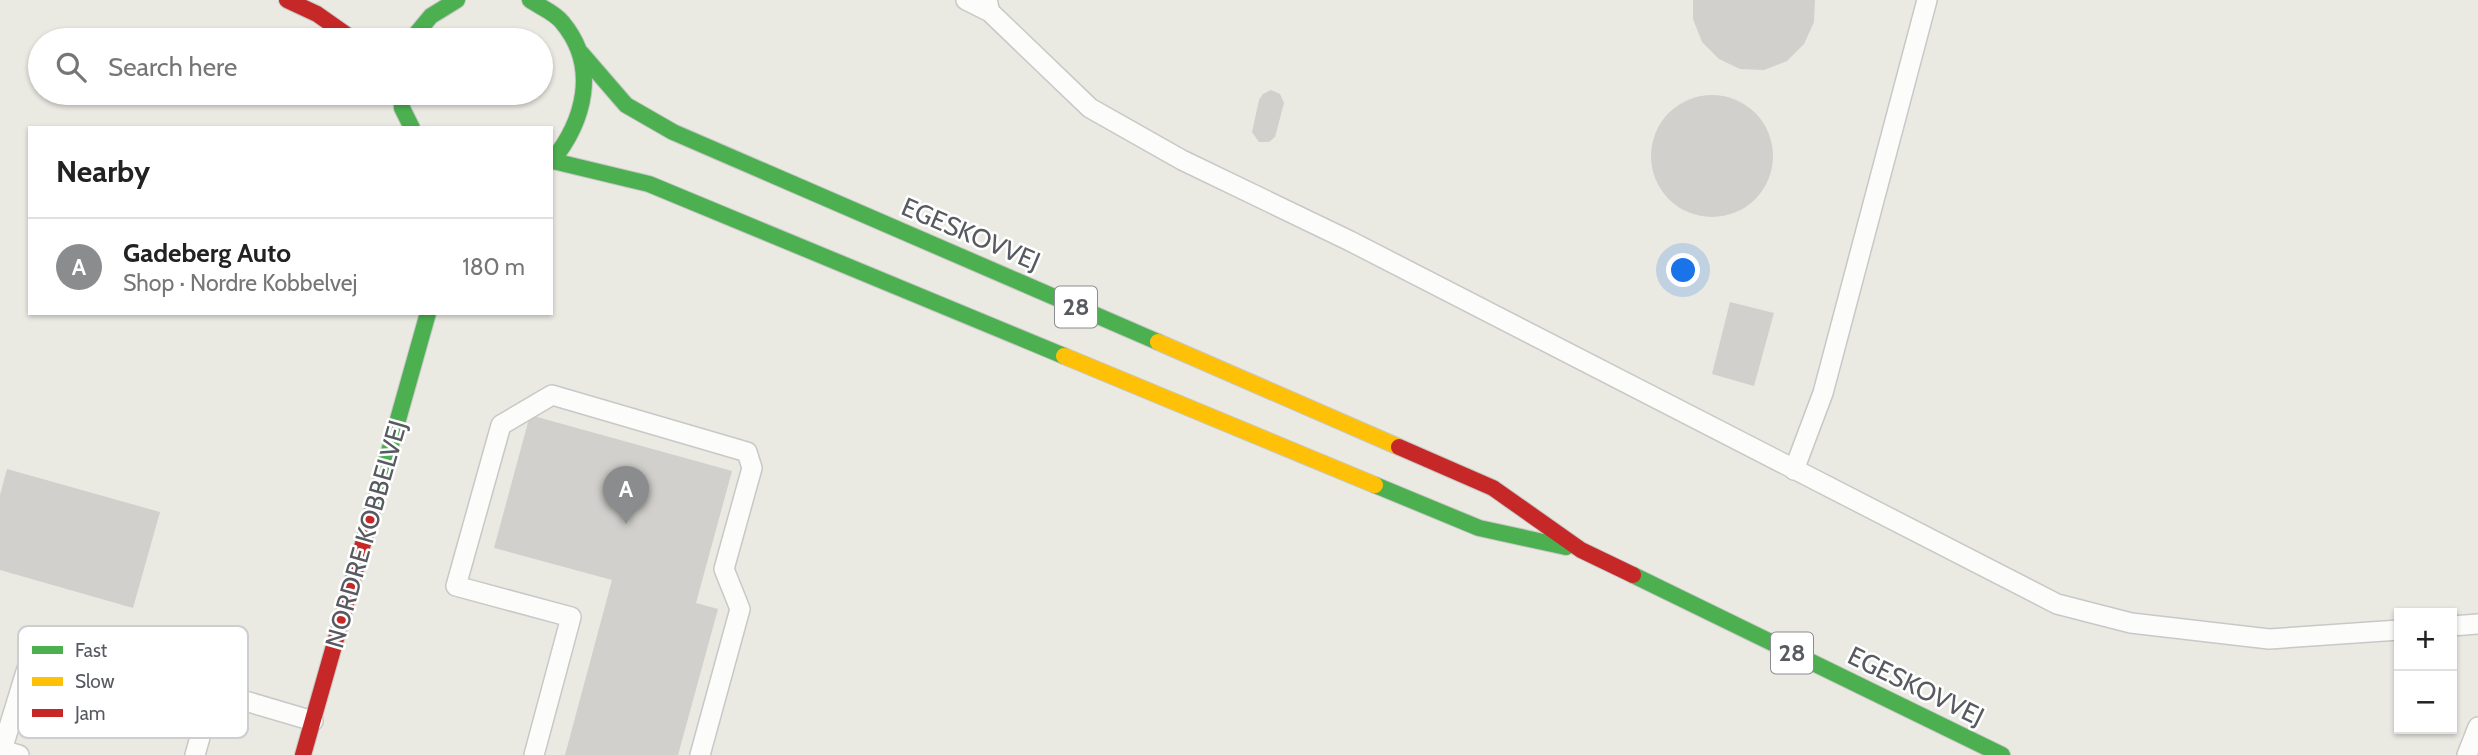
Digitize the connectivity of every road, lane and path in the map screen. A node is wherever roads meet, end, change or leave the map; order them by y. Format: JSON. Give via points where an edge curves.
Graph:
{"nodes":[{"id":1,"x":287,"y":0,"type":"edge"},
{"id":2,"x":421,"y":0,"type":"edge"},
{"id":3,"x":457,"y":0,"type":"edge"},
{"id":4,"x":530,"y":0,"type":"edge"},
{"id":5,"x":966,"y":0,"type":"edge"},
{"id":6,"x":1927,"y":0,"type":"edge"},
{"id":7,"x":989,"y":6,"type":"edge"},
{"id":8,"x":439,"y":8,"type":"junction"},
{"id":9,"x":337,"y":28,"type":"edge"},
{"id":10,"x":418,"y":28,"type":"edge"},
{"id":11,"x":581,"y":53,"type":"junction"},
{"id":12,"x":402,"y":105,"type":"edge"},
{"id":13,"x":411,"y":126,"type":"edge"},
{"id":14,"x":553,"y":160,"type":"edge"},
{"id":15,"x":553,"y":161,"type":"edge"},
{"id":16,"x":427,"y":315,"type":"edge"},
{"id":17,"x":1794,"y":470,"type":"junction"},
{"id":18,"x":1581,"y":550,"type":"junction"},
{"id":19,"x":2478,"y":624,"type":"edge"},
{"id":20,"x":2457,"y":626,"type":"edge"},
{"id":21,"x":2394,"y":630,"type":"edge"},
{"id":22,"x":18,"y":698,"type":"edge"},
{"id":23,"x":248,"y":702,"type":"edge"},
{"id":24,"x":313,"y":721,"type":"junction"},
{"id":25,"x":2478,"y":727,"type":"edge"},
{"id":26,"x":200,"y":738,"type":"edge"},
{"id":27,"x":19,"y":755,"type":"edge"},
{"id":28,"x":195,"y":755,"type":"edge"},
{"id":29,"x":303,"y":755,"type":"edge"},
{"id":30,"x":534,"y":755,"type":"edge"},
{"id":31,"x":700,"y":755,"type":"edge"},
{"id":32,"x":2002,"y":755,"type":"edge"},
{"id":33,"x":2467,"y":755,"type":"edge"}],
"edges":[{"from":1,"to":9,"type":"main road"},
{"from":2,"to":8,"type":"main road"},
{"from":3,"to":8,"type":"main road"},
{"from":4,"to":11,"type":"main road","number":"28","via":[[560,20]]},
{"from":5,"to":7,"type":"lane"},
{"from":6,"to":17,"type":"lane","via":[[1823,393]]},
{"from":7,"to":17,"type":"lane","via":[[1090,108],[1182,160],[1350,241]]},
{"from":8,"to":10,"type":"main road"},
{"from":11,"to":14,"type":"main road","number":"28","via":[[587,88],[581,116]]},
{"from":11,"to":18,"type":"main road","name":"EGESKOVVEJ","number":"28","via":[[626,105],[673,132],[1493,488]]},
{"from":12,"to":13,"type":"main road"},
{"from":15,"to":18,"type":"main road","name":"EGESKOVVEJ","number":"28","via":[[649,184],[1479,528]]},
{"from":16,"to":24,"type":"main road","name":"NORDRE KOBBELVEJ"},
{"from":17,"to":21,"type":"lane","via":[[2057,604],[2131,623],[2269,639]]},
{"from":18,"to":32,"type":"main road","name":"EGESKOVVEJ","number":"28"},
{"from":19,"to":20,"type":"lane"},
{"from":22,"to":27,"type":"lane","via":[[2,750]]},
{"from":23,"to":24,"type":"lane"},
{"from":24,"to":29,"type":"main road","name":"NORDRE KOBBELVEJ"},
{"from":25,"to":33,"type":"lane"},
{"from":26,"to":28,"type":"lane"},
{"from":30,"to":31,"type":"lane","via":[[571,617],[456,586],[500,425],[552,395],[747,452],[752,468],[724,569],[740,609]]}]}
